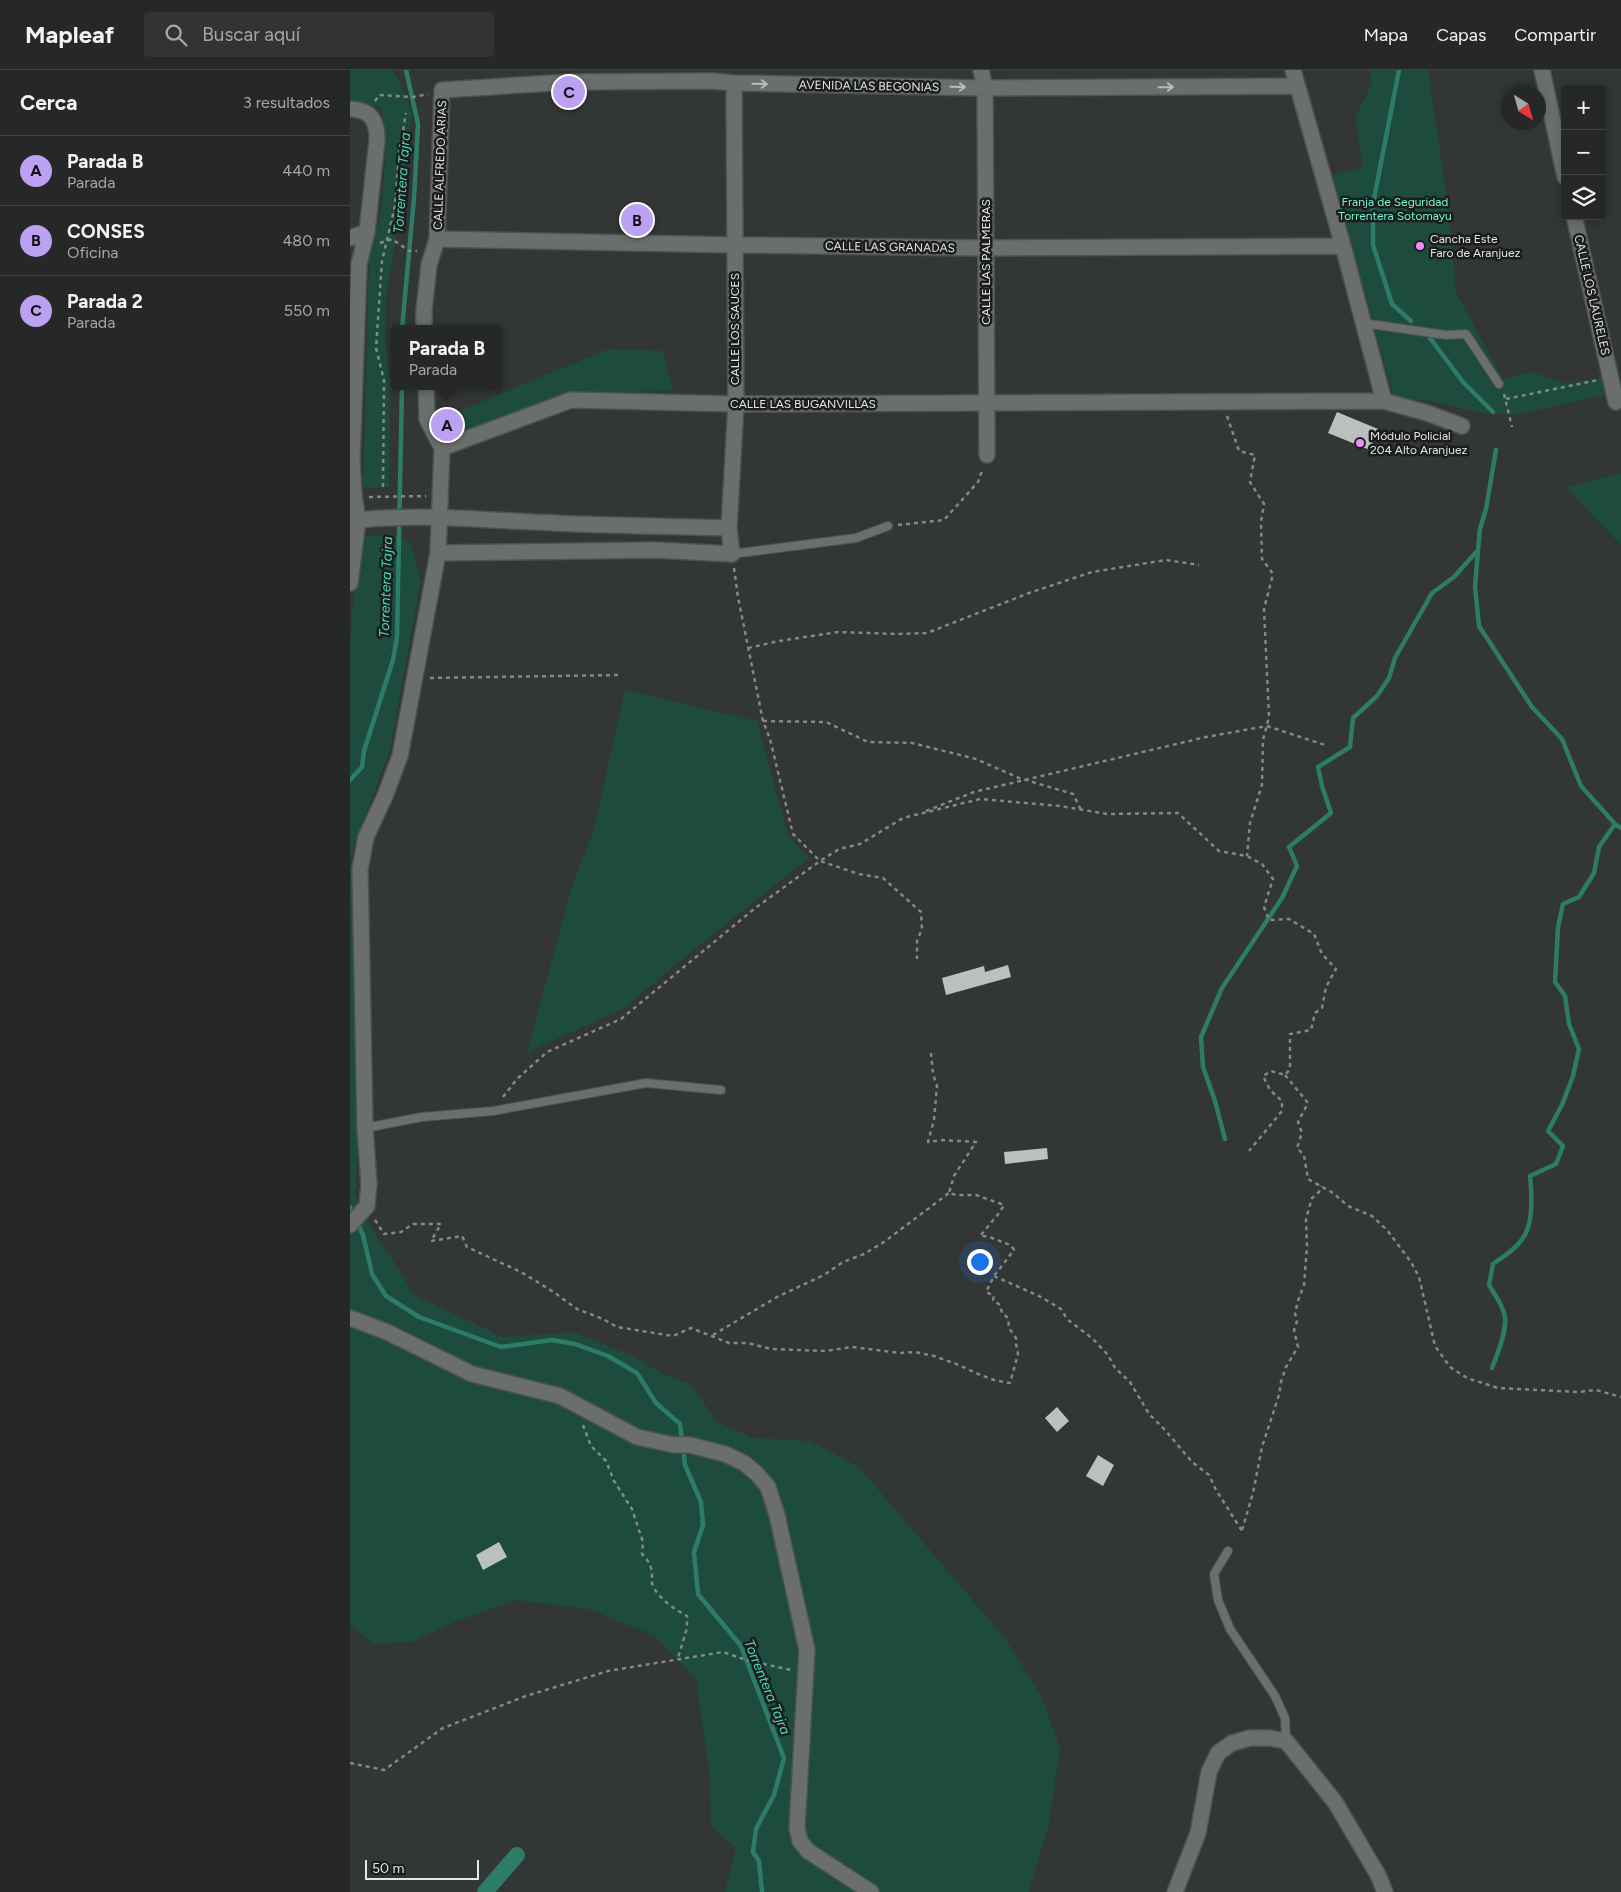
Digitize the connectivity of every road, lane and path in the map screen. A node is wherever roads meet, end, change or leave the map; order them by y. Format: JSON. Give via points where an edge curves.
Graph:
{"nodes":[{"id":1,"x":981,"y":70,"type":"edge"},
{"id":2,"x":1293,"y":70,"type":"edge"},
{"id":3,"x":1542,"y":70,"type":"edge"},
{"id":4,"x":569,"y":76,"type":"edge"},
{"id":5,"x":711,"y":76,"type":"edge"},
{"id":6,"x":734,"y":83,"type":"junction"},
{"id":7,"x":1297,"y":86,"type":"junction"},
{"id":8,"x":985,"y":88,"type":"junction"},
{"id":9,"x":442,"y":90,"type":"junction"},
{"id":10,"x":350,"y":109,"type":"edge"},
{"id":11,"x":406,"y":113,"type":"dead end"},
{"id":12,"x":368,"y":114,"type":"junction"},
{"id":13,"x":1565,"y":175,"type":"edge"},
{"id":14,"x":1575,"y":220,"type":"edge"},
{"id":15,"x":360,"y":238,"type":"edge"},
{"id":16,"x":437,"y":239,"type":"junction"},
{"id":17,"x":387,"y":241,"type":"junction"},
{"id":18,"x":735,"y":245,"type":"junction"},
{"id":19,"x":1343,"y":246,"type":"junction"},
{"id":20,"x":986,"y":248,"type":"junction"},
{"id":21,"x":355,"y":263,"type":"edge"},
{"id":22,"x":1363,"y":324,"type":"junction"},
{"id":23,"x":424,"y":325,"type":"edge"},
{"id":24,"x":1611,"y":378,"type":"junction"},
{"id":25,"x":1499,"y":384,"type":"joint"},
{"id":26,"x":426,"y":390,"type":"edge"},
{"id":27,"x":1506,"y":399,"type":"junction"},
{"id":28,"x":1384,"y":401,"type":"junction"},
{"id":29,"x":1223,"y":402,"type":"junction"},
{"id":30,"x":1616,"y":402,"type":"dead end"},
{"id":31,"x":986,"y":403,"type":"junction"},
{"id":32,"x":736,"y":404,"type":"junction"},
{"id":33,"x":1462,"y":426,"type":"dead end"},
{"id":34,"x":1512,"y":427,"type":"dead end"},
{"id":35,"x":442,"y":448,"type":"junction"},
{"id":36,"x":987,"y":455,"type":"joint"},
{"id":37,"x":383,"y":487,"type":"dead end"},
{"id":38,"x":422,"y":496,"type":"dead end"},
{"id":39,"x":352,"y":497,"type":"edge"},
{"id":40,"x":375,"y":497,"type":"dead end"},
{"id":41,"x":439,"y":510,"type":"junction"},
{"id":42,"x":358,"y":520,"type":"junction"},
{"id":43,"x":888,"y":526,"type":"joint"},
{"id":44,"x":729,"y":528,"type":"junction"},
{"id":45,"x":438,"y":553,"type":"junction"},
{"id":46,"x":732,"y":554,"type":"junction"},
{"id":47,"x":1200,"y":565,"type":"dead end"},
{"id":48,"x":350,"y":583,"type":"edge"},
{"id":49,"x":748,"y":648,"type":"junction"},
{"id":50,"x":618,"y":675,"type":"dead end"},
{"id":51,"x":413,"y":678,"type":"junction"},
{"id":52,"x":763,"y":721,"type":"junction"},
{"id":53,"x":1266,"y":726,"type":"junction"},
{"id":54,"x":1325,"y":745,"type":"dead end"},
{"id":55,"x":1025,"y":780,"type":"junction"},
{"id":56,"x":1081,"y":810,"type":"junction"},
{"id":57,"x":915,"y":815,"type":"junction"},
{"id":58,"x":1247,"y":856,"type":"junction"},
{"id":59,"x":820,"y":861,"type":"junction"},
{"id":60,"x":917,"y":959,"type":"dead end"},
{"id":61,"x":930,"y":1053,"type":"dead end"},
{"id":62,"x":1285,"y":1075,"type":"junction"},
{"id":63,"x":721,"y":1090,"type":"dead end"},
{"id":64,"x":493,"y":1111,"type":"junction"},
{"id":65,"x":365,"y":1128,"type":"junction"},
{"id":66,"x":1249,"y":1151,"type":"dead end"},
{"id":67,"x":1321,"y":1186,"type":"junction"},
{"id":68,"x":949,"y":1193,"type":"junction"},
{"id":69,"x":367,"y":1206,"type":"junction"},
{"id":70,"x":350,"y":1224,"type":"edge"},
{"id":71,"x":994,"y":1276,"type":"junction"},
{"id":72,"x":350,"y":1318,"type":"edge"},
{"id":73,"x":713,"y":1335,"type":"junction"},
{"id":74,"x":1621,"y":1397,"type":"edge"},
{"id":75,"x":584,"y":1409,"type":"junction"},
{"id":76,"x":1228,"y":1551,"type":"dead end"},
{"id":77,"x":678,"y":1658,"type":"junction"},
{"id":78,"x":806,"y":1674,"type":"junction"},
{"id":79,"x":1286,"y":1741,"type":"junction"},
{"id":80,"x":350,"y":1763,"type":"edge"},
{"id":81,"x":871,"y":1892,"type":"edge"},
{"id":82,"x":1176,"y":1892,"type":"edge"},
{"id":83,"x":1385,"y":1892,"type":"edge"}],
"edges":[{"from":1,"to":8,"type":"street","name":"CALLE LAS PALMERAS"},
{"from":2,"to":7,"type":"street"},
{"from":3,"to":13,"type":"street"},
{"from":4,"to":5,"type":"street","name":"AVENIDA LAS BEGONIAS"},
{"from":4,"to":9,"type":"street","name":"AVENIDA LAS BEGONIAS"},
{"from":5,"to":6,"type":"street","name":"AVENIDA LAS BEGONIAS"},
{"from":6,"to":8,"type":"street","name":"AVENIDA LAS BEGONIAS","one_way":true},
{"from":6,"to":18,"type":"street","name":"CALLE LOS SAUCES"},
{"from":8,"to":7,"type":"street","name":"AVENIDA LAS BEGONIAS","one_way":true},
{"from":7,"to":19,"type":"street"},
{"from":8,"to":20,"type":"street","name":"CALLE LAS PALMERAS"},
{"from":9,"to":12,"type":"path","via":[[413,98],[379,95]]},
{"from":9,"to":16,"type":"street","name":"CALLE ALFREDO ARIAS"},
{"from":10,"to":12,"type":"street"},
{"from":11,"to":17,"type":"path","via":[[395,206]]},
{"from":12,"to":15,"type":"street","via":[[377,124],[377,140]]},
{"from":14,"to":24,"type":"street","name":"CALLE LOS LAURELES"},
{"from":15,"to":17,"type":"path","via":[[379,244]]},
{"from":15,"to":21,"type":"street"},
{"from":16,"to":17,"type":"path","via":[[418,251],[409,251],[392,239]]},
{"from":16,"to":18,"type":"street","name":"CALLE LAS GRANADAS"},
{"from":16,"to":23,"type":"street","name":"CALLE ALFREDO ARIAS","via":[[429,265]]},
{"from":17,"to":37,"type":"path","via":[[382,261],[376,348],[384,380]]},
{"from":18,"to":20,"type":"street","name":"CALLE LAS GRANADAS"},
{"from":18,"to":32,"type":"street","name":"CALLE LOS SAUCES"},
{"from":19,"to":20,"type":"street","name":"CALLE LAS GRANADAS"},
{"from":19,"to":22,"type":"street"},
{"from":20,"to":31,"type":"street","name":"CALLE LAS PALMERAS"},
{"from":21,"to":39,"type":"street"},
{"from":22,"to":25,"type":"lane","via":[[1446,335],[1466,334]]},
{"from":22,"to":28,"type":"street"},
{"from":24,"to":27,"type":"path"},
{"from":24,"to":30,"type":"street","name":"CALLE LOS LAURELES"},
{"from":25,"to":27,"type":"path"},
{"from":26,"to":35,"type":"street","via":[[428,419]]},
{"from":27,"to":34,"type":"path"},
{"from":28,"to":29,"type":"street","name":"CALLE LAS BUGANVILLAS"},
{"from":28,"to":33,"type":"street","name":"CALLE LAS BUGANVILLAS"},
{"from":29,"to":31,"type":"street","name":"CALLE LAS BUGANVILLAS"},
{"from":29,"to":53,"type":"path","via":[[1239,452],[1255,455],[1250,482],[1264,504],[1262,559],[1273,574],[1264,609],[1269,718]]},
{"from":31,"to":32,"type":"street","name":"CALLE LAS BUGANVILLAS"},
{"from":31,"to":36,"type":"street","name":"CALLE LAS PALMERAS"},
{"from":32,"to":35,"type":"street","name":"CALLE LAS BUGANVILLAS","via":[[571,400]]},
{"from":32,"to":44,"type":"street","name":"CALLE LOS SAUCES"},
{"from":35,"to":41,"type":"street"},
{"from":36,"to":43,"type":"path","via":[[978,482],[944,520]]},
{"from":38,"to":40,"type":"path"},
{"from":39,"to":42,"type":"street"},
{"from":41,"to":42,"type":"street"},
{"from":41,"to":44,"type":"street","via":[[555,523]]},
{"from":41,"to":45,"type":"street"},
{"from":42,"to":48,"type":"street"},
{"from":43,"to":46,"type":"lane","via":[[856,538]]},
{"from":44,"to":46,"type":"street","name":"CALLE LOS SAUCES"},
{"from":45,"to":46,"type":"street","via":[[655,550]]},
{"from":45,"to":51,"type":"street"},
{"from":46,"to":49,"type":"path"},
{"from":47,"to":49,"type":"path","via":[[1166,560],[1092,572],[927,633],[838,632]]},
{"from":49,"to":52,"type":"path"},
{"from":50,"to":51,"type":"path"},
{"from":51,"to":65,"type":"street","via":[[400,756],[366,837],[360,869]]},
{"from":52,"to":55,"type":"path","via":[[826,722],[868,742],[912,743],[976,759]]},
{"from":52,"to":59,"type":"path","via":[[793,834]]},
{"from":53,"to":54,"type":"path"},
{"from":53,"to":55,"type":"path"},
{"from":53,"to":58,"type":"path","via":[[1262,740],[1262,785],[1250,823]]},
{"from":55,"to":56,"type":"path","via":[[1073,794]]},
{"from":55,"to":57,"type":"path","via":[[974,792]]},
{"from":56,"to":57,"type":"path","via":[[980,800]]},
{"from":56,"to":58,"type":"path","via":[[1108,814],[1178,813],[1219,851]]},
{"from":57,"to":59,"type":"path","via":[[903,818],[860,844],[839,849]]},
{"from":58,"to":62,"type":"path","via":[[1262,864],[1273,879],[1264,907],[1268,920],[1289,919],[1314,934],[1322,954],[1336,969],[1311,1030],[1290,1034],[1290,1069]]},
{"from":59,"to":60,"type":"path","via":[[883,878],[921,912]]},
{"from":59,"to":64,"type":"path","via":[[754,909],[621,1019],[547,1052],[517,1079]]},
{"from":61,"to":68,"type":"path","via":[[937,1086],[928,1142],[976,1142],[954,1176]]},
{"from":62,"to":66,"type":"path","via":[[1271,1071],[1263,1076],[1270,1090],[1282,1101],[1282,1111]]},
{"from":62,"to":67,"type":"path","via":[[1308,1103],[1298,1122],[1302,1133],[1297,1148],[1304,1155],[1308,1179]]},
{"from":63,"to":64,"type":"lane","via":[[646,1083]]},
{"from":64,"to":65,"type":"lane","via":[[422,1117]]},
{"from":65,"to":69,"type":"street"},
{"from":67,"to":71,"type":"path","via":[[1312,1198],[1306,1219],[1304,1285],[1295,1313],[1298,1347],[1281,1382],[1242,1531],[1209,1475],[1192,1462],[1149,1414],[1130,1382],[1093,1339],[1067,1319],[1060,1309],[1032,1292]]},
{"from":67,"to":74,"type":"path","via":[[1348,1206],[1372,1216],[1411,1262],[1419,1277],[1435,1346],[1450,1367],[1467,1378],[1498,1388],[1596,1390]]},
{"from":68,"to":71,"type":"path","via":[[976,1195],[1004,1205],[980,1236],[990,1236],[1011,1245],[1014,1250]]},
{"from":68,"to":73,"type":"path","via":[[884,1242],[777,1297]]},
{"from":69,"to":70,"type":"street"},
{"from":69,"to":73,"type":"path","via":[[384,1234],[401,1232],[413,1224],[441,1224],[431,1241],[462,1236],[467,1247],[521,1272],[577,1309],[617,1327],[673,1336],[691,1328]]},
{"from":71,"to":73,"type":"path","via":[[986,1292],[994,1296],[993,1300],[1000,1305],[1016,1338],[1018,1354],[1010,1383],[915,1352],[852,1347],[771,1349],[748,1343],[729,1343]]},
{"from":72,"to":75,"type":"street","via":[[388,1332],[472,1374],[560,1396]]},
{"from":75,"to":77,"type":"path","via":[[583,1425],[591,1446],[606,1461],[632,1509],[643,1542],[642,1554],[649,1561],[652,1582],[675,1610],[687,1616],[687,1628]]},
{"from":75,"to":78,"type":"street","via":[[637,1437],[725,1454],[744,1463],[768,1487],[807,1650]]},
{"from":76,"to":79,"type":"lane","via":[[1214,1574],[1218,1600],[1230,1629],[1275,1696],[1285,1718]]},
{"from":77,"to":78,"type":"path","via":[[722,1652]]},
{"from":77,"to":80,"type":"path","via":[[608,1671],[526,1696],[443,1728],[384,1770]]},
{"from":78,"to":81,"type":"street","via":[[797,1828],[800,1841],[808,1851]]},
{"from":79,"to":82,"type":"street","via":[[1250,1738],[1232,1742],[1218,1753],[1208,1772],[1198,1833]]},
{"from":79,"to":83,"type":"street","via":[[1335,1802]]}]}
